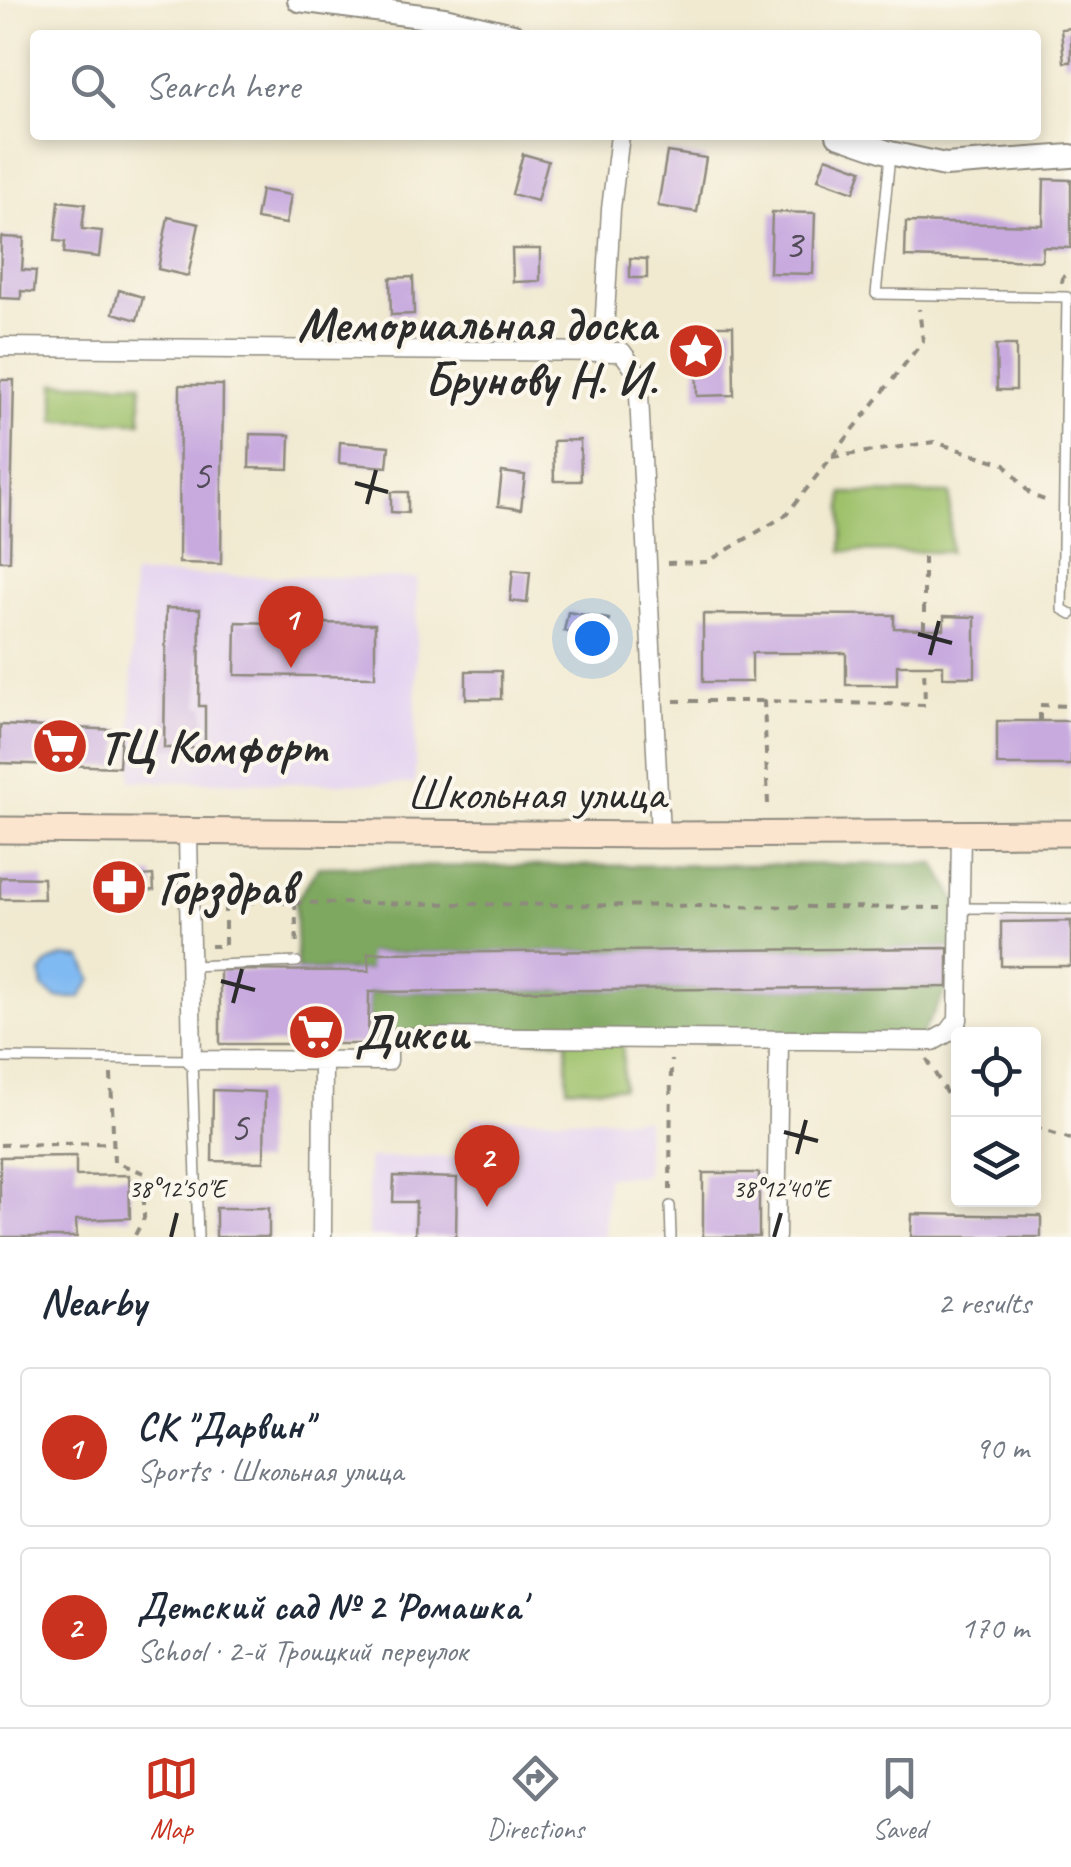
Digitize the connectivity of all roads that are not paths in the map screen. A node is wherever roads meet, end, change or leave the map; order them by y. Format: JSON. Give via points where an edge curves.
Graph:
{"nodes":[{"id":1,"x":299,"y":0,"type":"edge"},
{"id":2,"x":324,"y":2,"type":"edge"},
{"id":3,"x":491,"y":30,"type":"edge"},
{"id":4,"x":619,"y":140,"type":"edge"},
{"id":5,"x":852,"y":140,"type":"edge"},
{"id":6,"x":890,"y":153,"type":"junction"},
{"id":7,"x":1071,"y":156,"type":"edge"},
{"id":8,"x":0,"y":347,"type":"edge"},
{"id":9,"x":613,"y":351,"type":"junction"},
{"id":10,"x":1071,"y":614,"type":"edge"},
{"id":11,"x":0,"y":830,"type":"edge"},
{"id":12,"x":188,"y":833,"type":"junction"},
{"id":13,"x":1071,"y":833,"type":"edge"},
{"id":14,"x":961,"y":834,"type":"junction"},
{"id":15,"x":660,"y":836,"type":"junction"},
{"id":16,"x":961,"y":908,"type":"junction"},
{"id":17,"x":1071,"y":909,"type":"edge"},
{"id":18,"x":298,"y":962,"type":"road end"},
{"id":19,"x":190,"y":966,"type":"junction"},
{"id":20,"x":779,"y":1041,"type":"junction"},
{"id":21,"x":0,"y":1058,"type":"edge"},
{"id":22,"x":192,"y":1060,"type":"junction"},
{"id":23,"x":323,"y":1062,"type":"junction"},
{"id":24,"x":670,"y":1206,"type":"road end"},
{"id":25,"x":198,"y":1237,"type":"edge"},
{"id":26,"x":322,"y":1237,"type":"edge"},
{"id":27,"x":670,"y":1237,"type":"edge"},
{"id":28,"x":776,"y":1237,"type":"edge"}],
"edges":[{"from":1,"to":2,"type":"street"},
{"from":2,"to":3,"type":"street"},
{"from":4,"to":9,"type":"street","via":[[612,209]]},
{"from":5,"to":6,"type":"street"},
{"from":6,"to":7,"type":"street","via":[[945,165]]},
{"from":6,"to":10,"type":"lane","via":[[876,294],[1067,297],[1062,609]]},
{"from":8,"to":9,"type":"street"},
{"from":9,"to":15,"type":"street","via":[[638,374]]},
{"from":11,"to":12,"type":"main road","name":"Школьная улица"},
{"from":12,"to":15,"type":"main road","name":"Школьная улица"},
{"from":12,"to":19,"type":"street"},
{"from":13,"to":14,"type":"main road","name":"Школьная улица"},
{"from":14,"to":15,"type":"main road","name":"Школьная улица"},
{"from":14,"to":16,"type":"street"},
{"from":16,"to":17,"type":"lane"},
{"from":16,"to":20,"type":"street","via":[[958,1020],[949,1032],[918,1043]]},
{"from":18,"to":19,"type":"lane"},
{"from":19,"to":22,"type":"street"},
{"from":20,"to":23,"type":"street","via":[[407,1037],[388,1039],[388,1061]]},
{"from":20,"to":28,"type":"street"},
{"from":21,"to":22,"type":"lane"},
{"from":22,"to":23,"type":"street"},
{"from":22,"to":25,"type":"lane"},
{"from":23,"to":26,"type":"street"},
{"from":24,"to":27,"type":"lane"}]}
